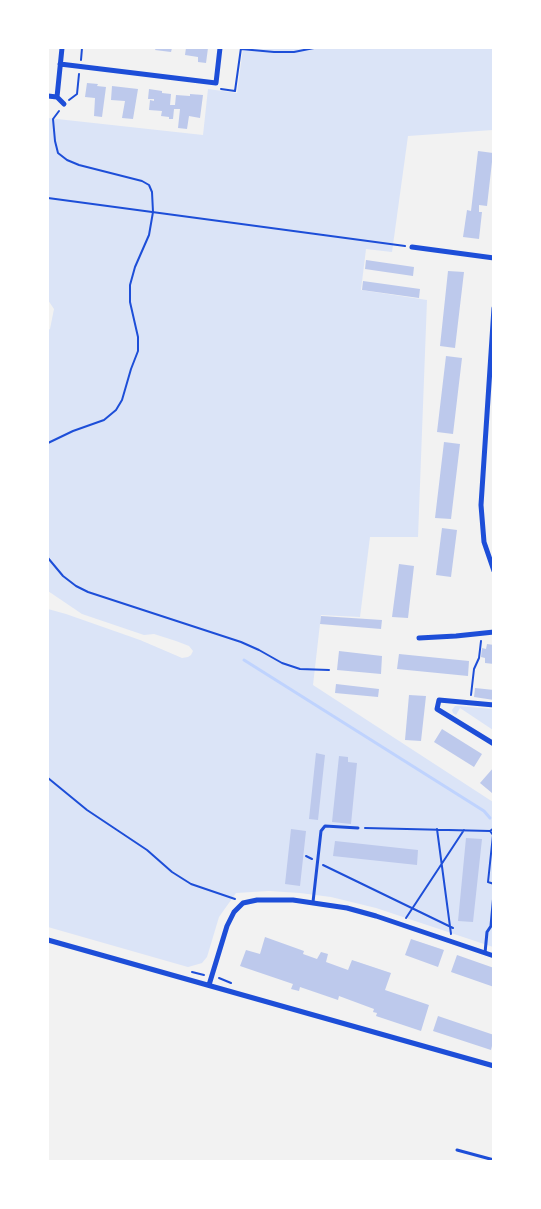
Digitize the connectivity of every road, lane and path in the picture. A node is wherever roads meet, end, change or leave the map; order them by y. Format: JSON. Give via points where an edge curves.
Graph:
{"nodes":[{"id":1,"x":62,"y":48,"type":"edge"},
{"id":2,"x":82,"y":48,"type":"edge"},
{"id":3,"x":220,"y":48,"type":"edge"},
{"id":4,"x":241,"y":48,"type":"edge"},
{"id":5,"x":314,"y":48,"type":"edge"},
{"id":6,"x":60,"y":64,"type":"junction"},
{"id":7,"x":80,"y":66,"type":"junction"},
{"id":8,"x":216,"y":83,"type":"junction"},
{"id":9,"x":48,"y":96,"type":"edge"},
{"id":10,"x":57,"y":97,"type":"junction"},
{"id":11,"x":64,"y":104,"type":"junction"},
{"id":12,"x":48,"y":198,"type":"edge"},
{"id":13,"x":154,"y":212,"type":"junction"},
{"id":14,"x":412,"y":247,"type":"joint"},
{"id":15,"x":494,"y":258,"type":"edge"},
{"id":16,"x":494,"y":308,"type":"edge"},
{"id":17,"x":48,"y":443,"type":"edge"},
{"id":18,"x":48,"y":558,"type":"edge"},
{"id":19,"x":494,"y":570,"type":"edge"},
{"id":20,"x":494,"y":632,"type":"edge"},
{"id":21,"x":483,"y":633,"type":"junction"},
{"id":22,"x":419,"y":638,"type":"dead end"},
{"id":23,"x":329,"y":670,"type":"dead end"},
{"id":24,"x":470,"y":703,"type":"junction"},
{"id":25,"x":494,"y":705,"type":"edge"},
{"id":26,"x":494,"y":744,"type":"edge"},
{"id":27,"x":48,"y":778,"type":"edge"},
{"id":28,"x":358,"y":828,"type":"joint"},
{"id":29,"x":494,"y":828,"type":"edge"},
{"id":30,"x":437,"y":830,"type":"junction"},
{"id":31,"x":464,"y":830,"type":"junction"},
{"id":32,"x":490,"y":831,"type":"junction"},
{"id":33,"x":493,"y":835,"type":"edge"},
{"id":34,"x":493,"y":844,"type":"edge"},
{"id":35,"x":306,"y":856,"type":"dead end"},
{"id":36,"x":317,"y":862,"type":"junction"},
{"id":37,"x":441,"y":864,"type":"junction"},
{"id":38,"x":490,"y":867,"type":"junction"},
{"id":39,"x":494,"y":867,"type":"edge"},
{"id":40,"x":494,"y":884,"type":"edge"},
{"id":41,"x":494,"y":894,"type":"edge"},
{"id":42,"x":313,"y":902,"type":"junction"},
{"id":43,"x":243,"y":903,"type":"junction"},
{"id":44,"x":412,"y":908,"type":"junction"},
{"id":45,"x":403,"y":925,"type":"junction"},
{"id":46,"x":452,"y":928,"type":"junction"},
{"id":47,"x":48,"y":940,"type":"edge"},
{"id":48,"x":449,"y":941,"type":"junction"},
{"id":49,"x":485,"y":953,"type":"junction"},
{"id":50,"x":494,"y":956,"type":"edge"},
{"id":51,"x":209,"y":986,"type":"junction"},
{"id":52,"x":494,"y":1066,"type":"edge"},
{"id":53,"x":457,"y":1150,"type":"dead end"},
{"id":54,"x":494,"y":1160,"type":"edge"}],
"edges":[{"from":1,"to":6,"type":"street"},
{"from":2,"to":7,"type":"path"},
{"from":3,"to":8,"type":"street"},
{"from":4,"to":5,"type":"path","via":[[294,52]]},
{"from":4,"to":8,"type":"path","via":[[235,91],[216,89]]},
{"from":6,"to":7,"type":"street"},
{"from":6,"to":10,"type":"street"},
{"from":7,"to":8,"type":"street"},
{"from":7,"to":11,"type":"path","via":[[77,94]]},
{"from":9,"to":10,"type":"street"},
{"from":10,"to":11,"type":"street"},
{"from":11,"to":13,"type":"path","via":[[54,119],[58,153],[67,160],[142,181],[150,186]]},
{"from":12,"to":13,"type":"path"},
{"from":13,"to":14,"type":"path"},
{"from":13,"to":17,"type":"path","via":[[130,285],[138,350],[122,400],[104,420]]},
{"from":14,"to":15,"type":"street"},
{"from":16,"to":19,"type":"street","via":[[481,524]]},
{"from":18,"to":23,"type":"path","via":[[63,576],[88,592],[241,642],[300,669]]},
{"from":20,"to":21,"type":"street"},
{"from":21,"to":22,"type":"street"},
{"from":21,"to":24,"type":"path"},
{"from":24,"to":25,"type":"street"},
{"from":24,"to":26,"type":"street","via":[[439,700],[437,709]]},
{"from":27,"to":43,"type":"path","via":[[86,810],[147,850],[172,872],[191,884]]},
{"from":28,"to":30,"type":"path"},
{"from":28,"to":36,"type":"lane","via":[[325,826],[321,831]]},
{"from":29,"to":32,"type":"path"},
{"from":30,"to":31,"type":"path"},
{"from":30,"to":37,"type":"path"},
{"from":31,"to":32,"type":"path"},
{"from":31,"to":37,"type":"path"},
{"from":32,"to":33,"type":"path"},
{"from":33,"to":34,"type":"path"},
{"from":34,"to":38,"type":"path"},
{"from":35,"to":36,"type":"path"},
{"from":36,"to":42,"type":"lane"},
{"from":36,"to":44,"type":"path"},
{"from":37,"to":44,"type":"path"},
{"from":37,"to":46,"type":"path"},
{"from":38,"to":39,"type":"path"},
{"from":38,"to":40,"type":"path","via":[[488,882]]},
{"from":41,"to":49,"type":"lane"},
{"from":42,"to":43,"type":"street","via":[[257,900]]},
{"from":42,"to":45,"type":"street","via":[[347,908]]},
{"from":43,"to":51,"type":"street","via":[[227,926]]},
{"from":44,"to":45,"type":"path"},
{"from":44,"to":46,"type":"path"},
{"from":45,"to":48,"type":"street"},
{"from":46,"to":48,"type":"path"},
{"from":47,"to":51,"type":"street"},
{"from":48,"to":49,"type":"street"},
{"from":49,"to":50,"type":"street"},
{"from":51,"to":52,"type":"street"},
{"from":53,"to":54,"type":"lane"}]}
